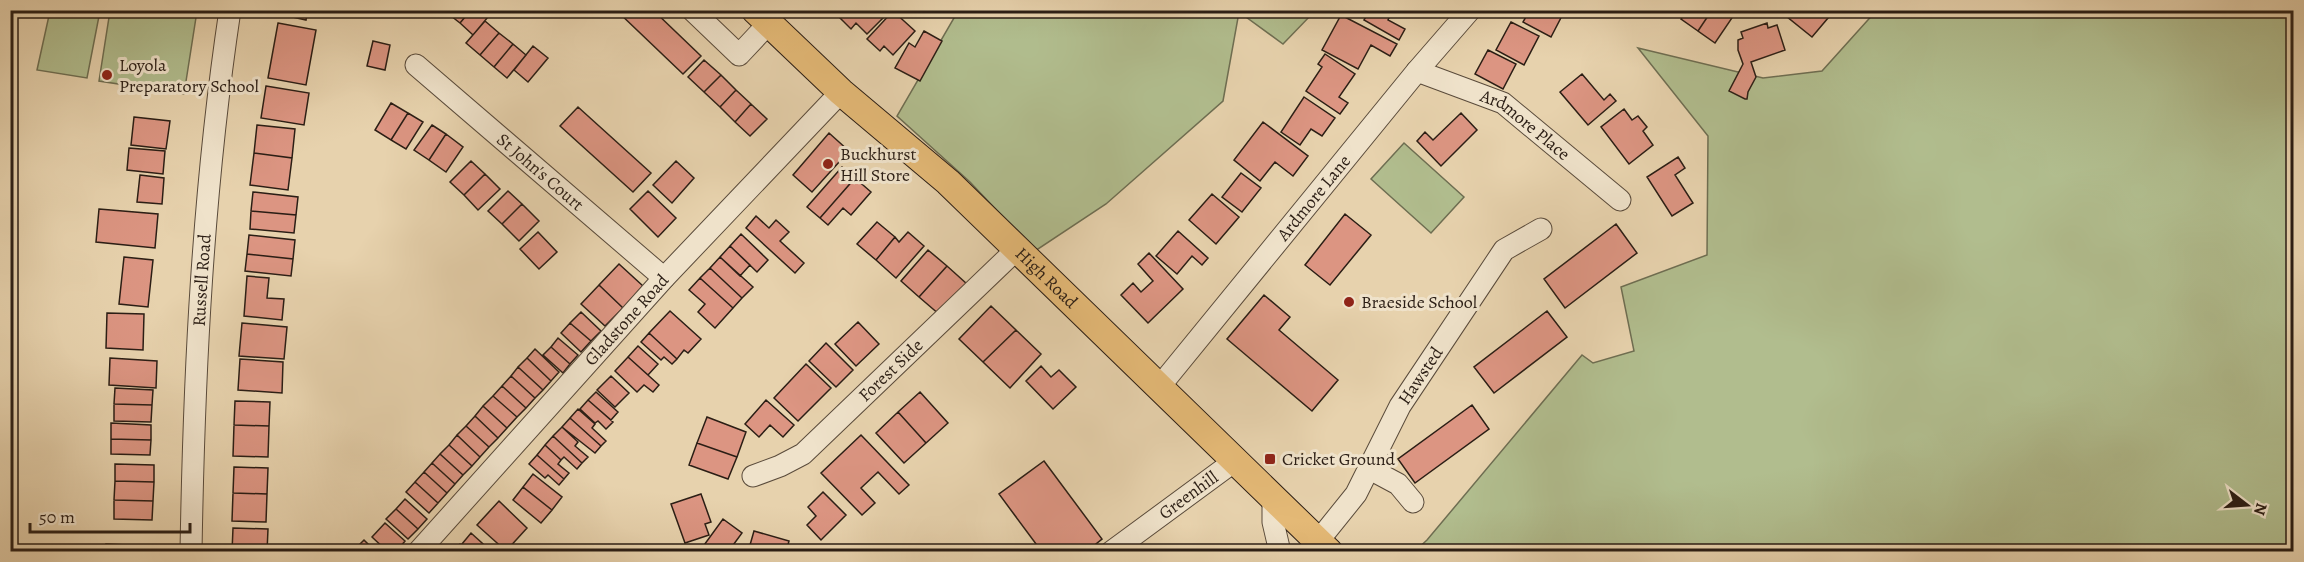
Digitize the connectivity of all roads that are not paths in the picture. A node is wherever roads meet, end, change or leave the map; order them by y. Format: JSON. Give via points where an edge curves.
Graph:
{"nodes":[{"id":1,"x":230,"y":10,"type":"edge"},
{"id":2,"x":692,"y":10,"type":"edge"},
{"id":3,"x":1470,"y":10,"type":"edge"},
{"id":4,"x":762,"y":17,"type":"edge"},
{"id":5,"x":416,"y":64,"type":"dead end"},
{"id":6,"x":1417,"y":71,"type":"junction"},
{"id":7,"x":841,"y":92,"type":"junction"},
{"id":8,"x":1620,"y":200,"type":"dead end"},
{"id":9,"x":1541,"y":229,"type":"dead end"},
{"id":10,"x":1016,"y":250,"type":"junction"},
{"id":11,"x":664,"y":278,"type":"junction"},
{"id":12,"x":1160,"y":386,"type":"junction"},
{"id":13,"x":1236,"y":460,"type":"junction"},
{"id":14,"x":1370,"y":469,"type":"junction"},
{"id":15,"x":753,"y":476,"type":"dead end"},
{"id":16,"x":1278,"y":502,"type":"junction"},
{"id":17,"x":1413,"y":502,"type":"dead end"},
{"id":18,"x":1324,"y":546,"type":"edge"},
{"id":19,"x":191,"y":552,"type":"edge"},
{"id":20,"x":418,"y":552,"type":"edge"},
{"id":21,"x":1111,"y":552,"type":"edge"},
{"id":22,"x":1281,"y":552,"type":"edge"}],
"edges":[{"from":1,"to":19,"type":"street","name":"Russell Road","via":[[201,270]]},
{"from":2,"to":4,"type":"street","via":[[739,56]]},
{"from":3,"to":6,"type":"street","name":"Ardmore Lane"},
{"from":4,"to":7,"type":"main road","name":"High Road"},
{"from":5,"to":11,"type":"street","name":"St John's Court"},
{"from":6,"to":8,"type":"street","name":"Ardmore Place","via":[[1503,103]]},
{"from":6,"to":12,"type":"street","name":"Ardmore Lane"},
{"from":7,"to":10,"type":"main road","name":"High Road","via":[[948,182]]},
{"from":7,"to":11,"type":"street","name":"Gladstone Road"},
{"from":9,"to":14,"type":"street","name":"Hawsted","via":[[1504,250],[1400,406]]},
{"from":10,"to":12,"type":"main road","name":"High Road"},
{"from":10,"to":15,"type":"street","name":"Forest Side","via":[[803,454]]},
{"from":11,"to":20,"type":"street","name":"Gladstone Road"},
{"from":12,"to":13,"type":"main road","name":"High Road"},
{"from":13,"to":16,"type":"main road","name":"High Road"},
{"from":13,"to":21,"type":"street","name":"Greenhill"},
{"from":14,"to":17,"type":"street","via":[[1398,484]]},
{"from":14,"to":18,"type":"street","name":"Hawsted"},
{"from":16,"to":18,"type":"main road","name":"High Road"},
{"from":16,"to":22,"type":"street","via":[[1273,522]]}]}
